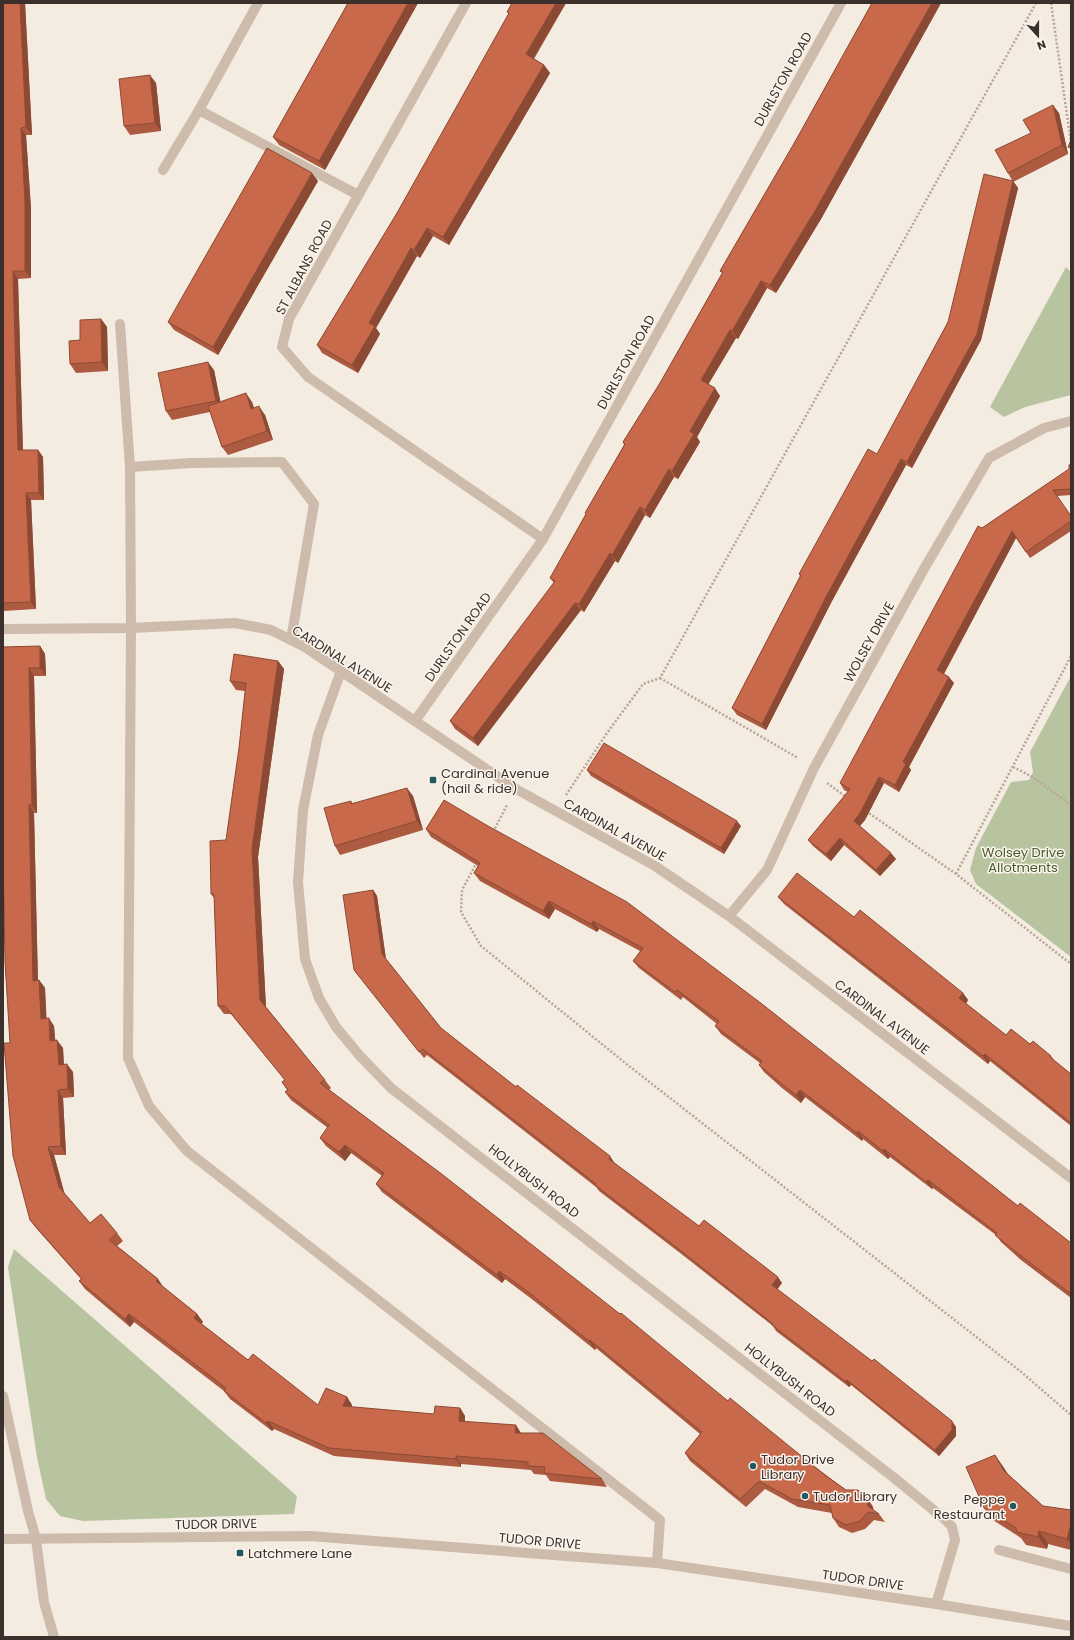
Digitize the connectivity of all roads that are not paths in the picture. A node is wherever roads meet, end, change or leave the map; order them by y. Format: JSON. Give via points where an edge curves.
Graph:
{"nodes":[{"id":1,"x":258,"y":3,"type":"edge"},
{"id":2,"x":466,"y":3,"type":"edge"},
{"id":3,"x":841,"y":3,"type":"edge"},
{"id":4,"x":199,"y":110,"type":"junction"},
{"id":5,"x":163,"y":170,"type":"dead end"},
{"id":6,"x":358,"y":195,"type":"junction"},
{"id":7,"x":120,"y":324,"type":"dead end"},
{"id":8,"x":1071,"y":421,"type":"edge"},
{"id":9,"x":130,"y":467,"type":"junction"},
{"id":10,"x":543,"y":539,"type":"junction"},
{"id":11,"x":3,"y":628,"type":"edge"},
{"id":12,"x":131,"y":628,"type":"junction"},
{"id":13,"x":291,"y":640,"type":"junction"},
{"id":14,"x":341,"y":671,"type":"junction"},
{"id":15,"x":414,"y":721,"type":"junction"},
{"id":16,"x":729,"y":916,"type":"junction"},
{"id":17,"x":1071,"y":1178,"type":"edge"},
{"id":18,"x":3,"y":1396,"type":"edge"},
{"id":19,"x":3,"y":1539,"type":"edge"},
{"id":20,"x":36,"y":1539,"type":"junction"},
{"id":21,"x":999,"y":1550,"type":"dead end"},
{"id":22,"x":657,"y":1563,"type":"junction"},
{"id":23,"x":1071,"y":1569,"type":"edge"},
{"id":24,"x":936,"y":1604,"type":"junction"},
{"id":25,"x":1071,"y":1626,"type":"edge"},
{"id":26,"x":54,"y":1637,"type":"edge"}],
"edges":[{"from":1,"to":4,"type":"street"},
{"from":2,"to":6,"type":"street","name":"ST ALBANS ROAD"},
{"from":3,"to":10,"type":"street","name":"DURLSTON ROAD"},
{"from":4,"to":5,"type":"street"},
{"from":4,"to":6,"type":"street"},
{"from":6,"to":10,"type":"street","name":"ST ALBANS ROAD","via":[[289,319],[282,347],[308,377]]},
{"from":7,"to":9,"type":"street"},
{"from":8,"to":16,"type":"street","name":"WOLSEY DRIVE","via":[[1044,428],[989,458],[924,569],[813,770],[767,870]]},
{"from":9,"to":12,"type":"street"},
{"from":9,"to":13,"type":"street","via":[[282,462],[314,504]]},
{"from":10,"to":15,"type":"street","name":"DURLSTON ROAD"},
{"from":11,"to":12,"type":"street","name":"CARDINAL AVENUE"},
{"from":12,"to":13,"type":"street","name":"CARDINAL AVENUE","via":[[235,623],[270,630]]},
{"from":12,"to":22,"type":"street","via":[[128,1058],[149,1106],[187,1151],[660,1520]]},
{"from":13,"to":14,"type":"street","name":"CARDINAL AVENUE"},
{"from":14,"to":15,"type":"street","name":"CARDINAL AVENUE"},
{"from":14,"to":24,"type":"street","name":"HOLLYBUSH ROAD","via":[[318,735],[303,810],[298,882],[305,959],[319,998],[336,1027],[390,1088],[947,1521],[952,1527],[955,1540]]},
{"from":15,"to":16,"type":"street","name":"CARDINAL AVENUE","via":[[516,789],[655,866]]},
{"from":16,"to":17,"type":"street","name":"CARDINAL AVENUE"},
{"from":18,"to":20,"type":"street"},
{"from":19,"to":20,"type":"street","name":"TUDOR DRIVE"},
{"from":20,"to":22,"type":"street","name":"TUDOR DRIVE","via":[[310,1536]]},
{"from":20,"to":26,"type":"street","via":[[44,1602]]},
{"from":21,"to":23,"type":"street"},
{"from":22,"to":24,"type":"street","name":"TUDOR DRIVE"},
{"from":24,"to":25,"type":"street","name":"TUDOR DRIVE"}]}
